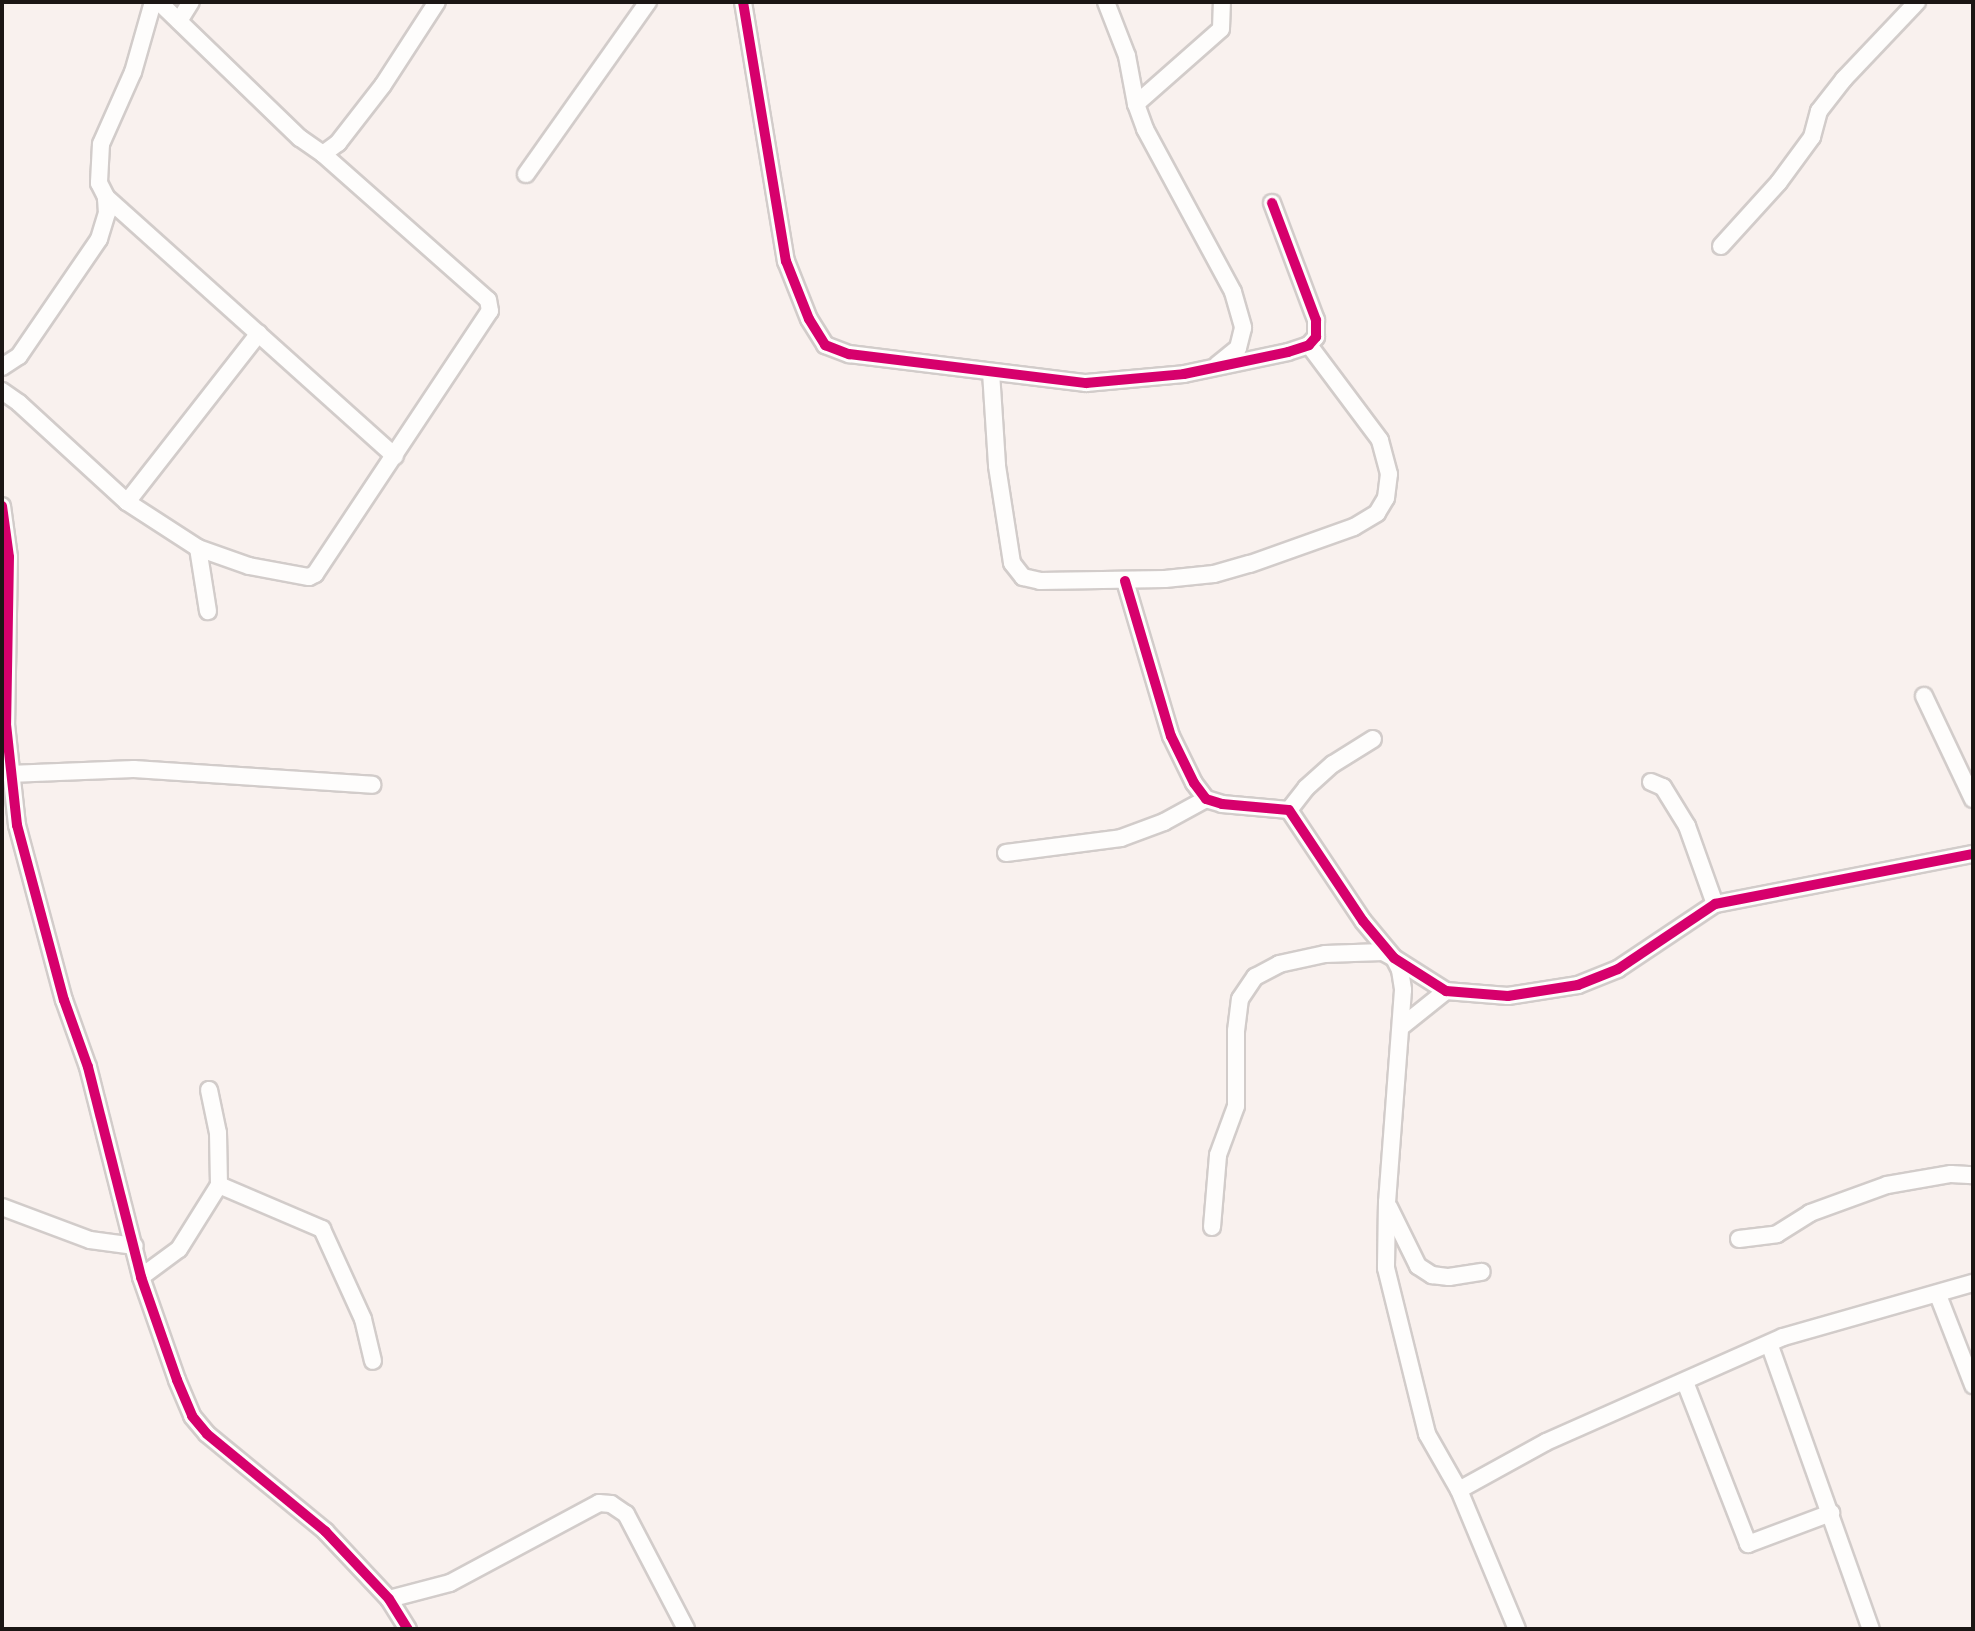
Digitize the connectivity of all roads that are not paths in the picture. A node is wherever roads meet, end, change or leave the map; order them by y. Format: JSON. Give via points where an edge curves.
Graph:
{"nodes":[{"id":1,"x":156,"y":2,"type":"edge"},
{"id":2,"x":191,"y":2,"type":"edge"},
{"id":3,"x":437,"y":2,"type":"edge"},
{"id":4,"x":648,"y":2,"type":"edge"},
{"id":5,"x":743,"y":2,"type":"edge"},
{"id":6,"x":1106,"y":2,"type":"edge"},
{"id":7,"x":1222,"y":2,"type":"edge"},
{"id":8,"x":1917,"y":2,"type":"edge"},
{"id":9,"x":179,"y":21,"type":"junction"},
{"id":10,"x":1136,"y":104,"type":"junction"},
{"id":11,"x":323,"y":154,"type":"junction"},
{"id":12,"x":526,"y":174,"type":"dead end"},
{"id":13,"x":106,"y":197,"type":"junction"},
{"id":14,"x":1272,"y":203,"type":"dead end"},
{"id":15,"x":1721,"y":246,"type":"dead end"},
{"id":16,"x":259,"y":333,"type":"junction"},
{"id":17,"x":1309,"y":345,"type":"junction"},
{"id":18,"x":1216,"y":366,"type":"junction"},
{"id":19,"x":2,"y":367,"type":"edge"},
{"id":20,"x":991,"y":372,"type":"junction"},
{"id":21,"x":2,"y":391,"type":"edge"},
{"id":22,"x":395,"y":456,"type":"junction"},
{"id":23,"x":127,"y":502,"type":"junction"},
{"id":24,"x":2,"y":506,"type":"edge"},
{"id":25,"x":198,"y":548,"type":"junction"},
{"id":26,"x":1125,"y":581,"type":"junction"},
{"id":27,"x":208,"y":611,"type":"dead end"},
{"id":28,"x":5,"y":654,"type":"edge"},
{"id":29,"x":1924,"y":696,"type":"dead end"},
{"id":30,"x":1373,"y":739,"type":"dead end"},
{"id":31,"x":9,"y":774,"type":"junction"},
{"id":32,"x":1651,"y":782,"type":"dead end"},
{"id":33,"x":372,"y":785,"type":"dead end"},
{"id":34,"x":1206,"y":799,"type":"junction"},
{"id":35,"x":1973,"y":799,"type":"edge"},
{"id":36,"x":1289,"y":810,"type":"junction"},
{"id":37,"x":1006,"y":853,"type":"dead end"},
{"id":38,"x":1973,"y":854,"type":"edge"},
{"id":39,"x":1715,"y":904,"type":"junction"},
{"id":40,"x":1394,"y":958,"type":"junction"},
{"id":41,"x":1446,"y":991,"type":"junction"},
{"id":42,"x":1401,"y":1027,"type":"junction"},
{"id":43,"x":209,"y":1090,"type":"dead end"},
{"id":44,"x":1973,"y":1175,"type":"edge"},
{"id":45,"x":219,"y":1185,"type":"junction"},
{"id":46,"x":1387,"y":1202,"type":"junction"},
{"id":47,"x":2,"y":1207,"type":"edge"},
{"id":48,"x":1212,"y":1227,"type":"dead end"},
{"id":49,"x":1739,"y":1239,"type":"dead end"},
{"id":50,"x":135,"y":1246,"type":"junction"},
{"id":51,"x":1482,"y":1272,"type":"dead end"},
{"id":52,"x":141,"y":1277,"type":"junction"},
{"id":53,"x":1973,"y":1283,"type":"edge"},
{"id":54,"x":1938,"y":1295,"type":"junction"},
{"id":55,"x":1770,"y":1346,"type":"junction"},
{"id":56,"x":373,"y":1361,"type":"dead end"},
{"id":57,"x":1685,"y":1382,"type":"junction"},
{"id":58,"x":1973,"y":1385,"type":"edge"},
{"id":59,"x":1459,"y":1490,"type":"junction"},
{"id":60,"x":1831,"y":1513,"type":"junction"},
{"id":61,"x":389,"y":1599,"type":"junction"},
{"id":62,"x":408,"y":1629,"type":"edge"},
{"id":63,"x":686,"y":1629,"type":"edge"},
{"id":64,"x":1517,"y":1629,"type":"edge"},
{"id":65,"x":1871,"y":1629,"type":"edge"}],
"edges":[{"from":1,"to":9,"type":"street"},
{"from":1,"to":13,"type":"street","via":[[101,144],[99,183]]},
{"from":2,"to":9,"type":"street"},
{"from":3,"to":11,"type":"street","via":[[383,85],[338,143]]},
{"from":4,"to":12,"type":"street"},
{"from":5,"to":20,"type":"street","via":[[786,261],[825,345],[849,354]]},
{"from":6,"to":10,"type":"street","via":[[1127,56]]},
{"from":7,"to":10,"type":"street","via":[[1221,29]]},
{"from":8,"to":15,"type":"street","via":[[1819,111],[1812,137]]},
{"from":9,"to":11,"type":"street"},
{"from":10,"to":18,"type":"street","via":[[1233,292],[1243,328],[1238,348]]},
{"from":11,"to":22,"type":"street","via":[[488,300],[490,311]]},
{"from":13,"to":16,"type":"street"},
{"from":13,"to":19,"type":"street","via":[[99,239],[19,356]]},
{"from":14,"to":17,"type":"street","via":[[1316,320],[1316,337]]},
{"from":16,"to":22,"type":"street"},
{"from":16,"to":23,"type":"street"},
{"from":17,"to":18,"type":"street"},
{"from":17,"to":26,"type":"street","via":[[1380,440],[1389,474],[1386,498],[1377,513],[1354,527],[1214,574]]},
{"from":18,"to":20,"type":"street","via":[[1086,383]]},
{"from":20,"to":26,"type":"street","via":[[997,466],[1012,563],[1023,577],[1040,581]]},
{"from":21,"to":23,"type":"street"},
{"from":22,"to":25,"type":"street","via":[[309,577],[249,566]]},
{"from":23,"to":25,"type":"street"},
{"from":24,"to":28,"type":"street","via":[[9,557]]},
{"from":25,"to":27,"type":"street"},
{"from":26,"to":34,"type":"street","via":[[1171,736]]},
{"from":28,"to":31,"type":"street"},
{"from":29,"to":35,"type":"street"},
{"from":30,"to":36,"type":"street","via":[[1333,764]]},
{"from":31,"to":33,"type":"street","via":[[147,770]]},
{"from":31,"to":50,"type":"street","via":[[39,910]]},
{"from":32,"to":39,"type":"street","via":[[1663,787],[1687,826]]},
{"from":34,"to":36,"type":"street"},
{"from":34,"to":37,"type":"street","via":[[1121,838]]},
{"from":36,"to":40,"type":"street"},
{"from":38,"to":39,"type":"street"},
{"from":39,"to":41,"type":"street","via":[[1618,969],[1578,985],[1508,996]]},
{"from":40,"to":41,"type":"street"},
{"from":40,"to":42,"type":"street","via":[[1403,978]]},
{"from":40,"to":48,"type":"street","via":[[1383,952],[1325,954],[1279,964],[1255,977],[1240,999],[1236,1106],[1218,1155]]},
{"from":41,"to":42,"type":"street"},
{"from":42,"to":46,"type":"street"},
{"from":43,"to":45,"type":"street","via":[[218,1133]]},
{"from":44,"to":49,"type":"street","via":[[1887,1185],[1810,1213],[1777,1234]]},
{"from":45,"to":52,"type":"street","via":[[179,1249]]},
{"from":45,"to":56,"type":"street","via":[[322,1229],[363,1319]]},
{"from":46,"to":51,"type":"street","via":[[1418,1266],[1449,1277]]},
{"from":46,"to":59,"type":"street","via":[[1386,1268],[1399,1333],[1427,1434]]},
{"from":47,"to":50,"type":"street","via":[[90,1240]]},
{"from":50,"to":52,"type":"street"},
{"from":52,"to":61,"type":"street","via":[[192,1416],[325,1531]]},
{"from":53,"to":54,"type":"street"},
{"from":54,"to":55,"type":"street","via":[[1852,1316]]},
{"from":54,"to":58,"type":"street"},
{"from":55,"to":57,"type":"street"},
{"from":55,"to":60,"type":"street"},
{"from":57,"to":59,"type":"street","via":[[1546,1442]]},
{"from":57,"to":60,"type":"street","via":[[1748,1544]]},
{"from":59,"to":64,"type":"street"},
{"from":60,"to":65,"type":"street"},
{"from":61,"to":62,"type":"street"},
{"from":61,"to":63,"type":"street","via":[[450,1583],[599,1503],[611,1504],[626,1514]]}]}
